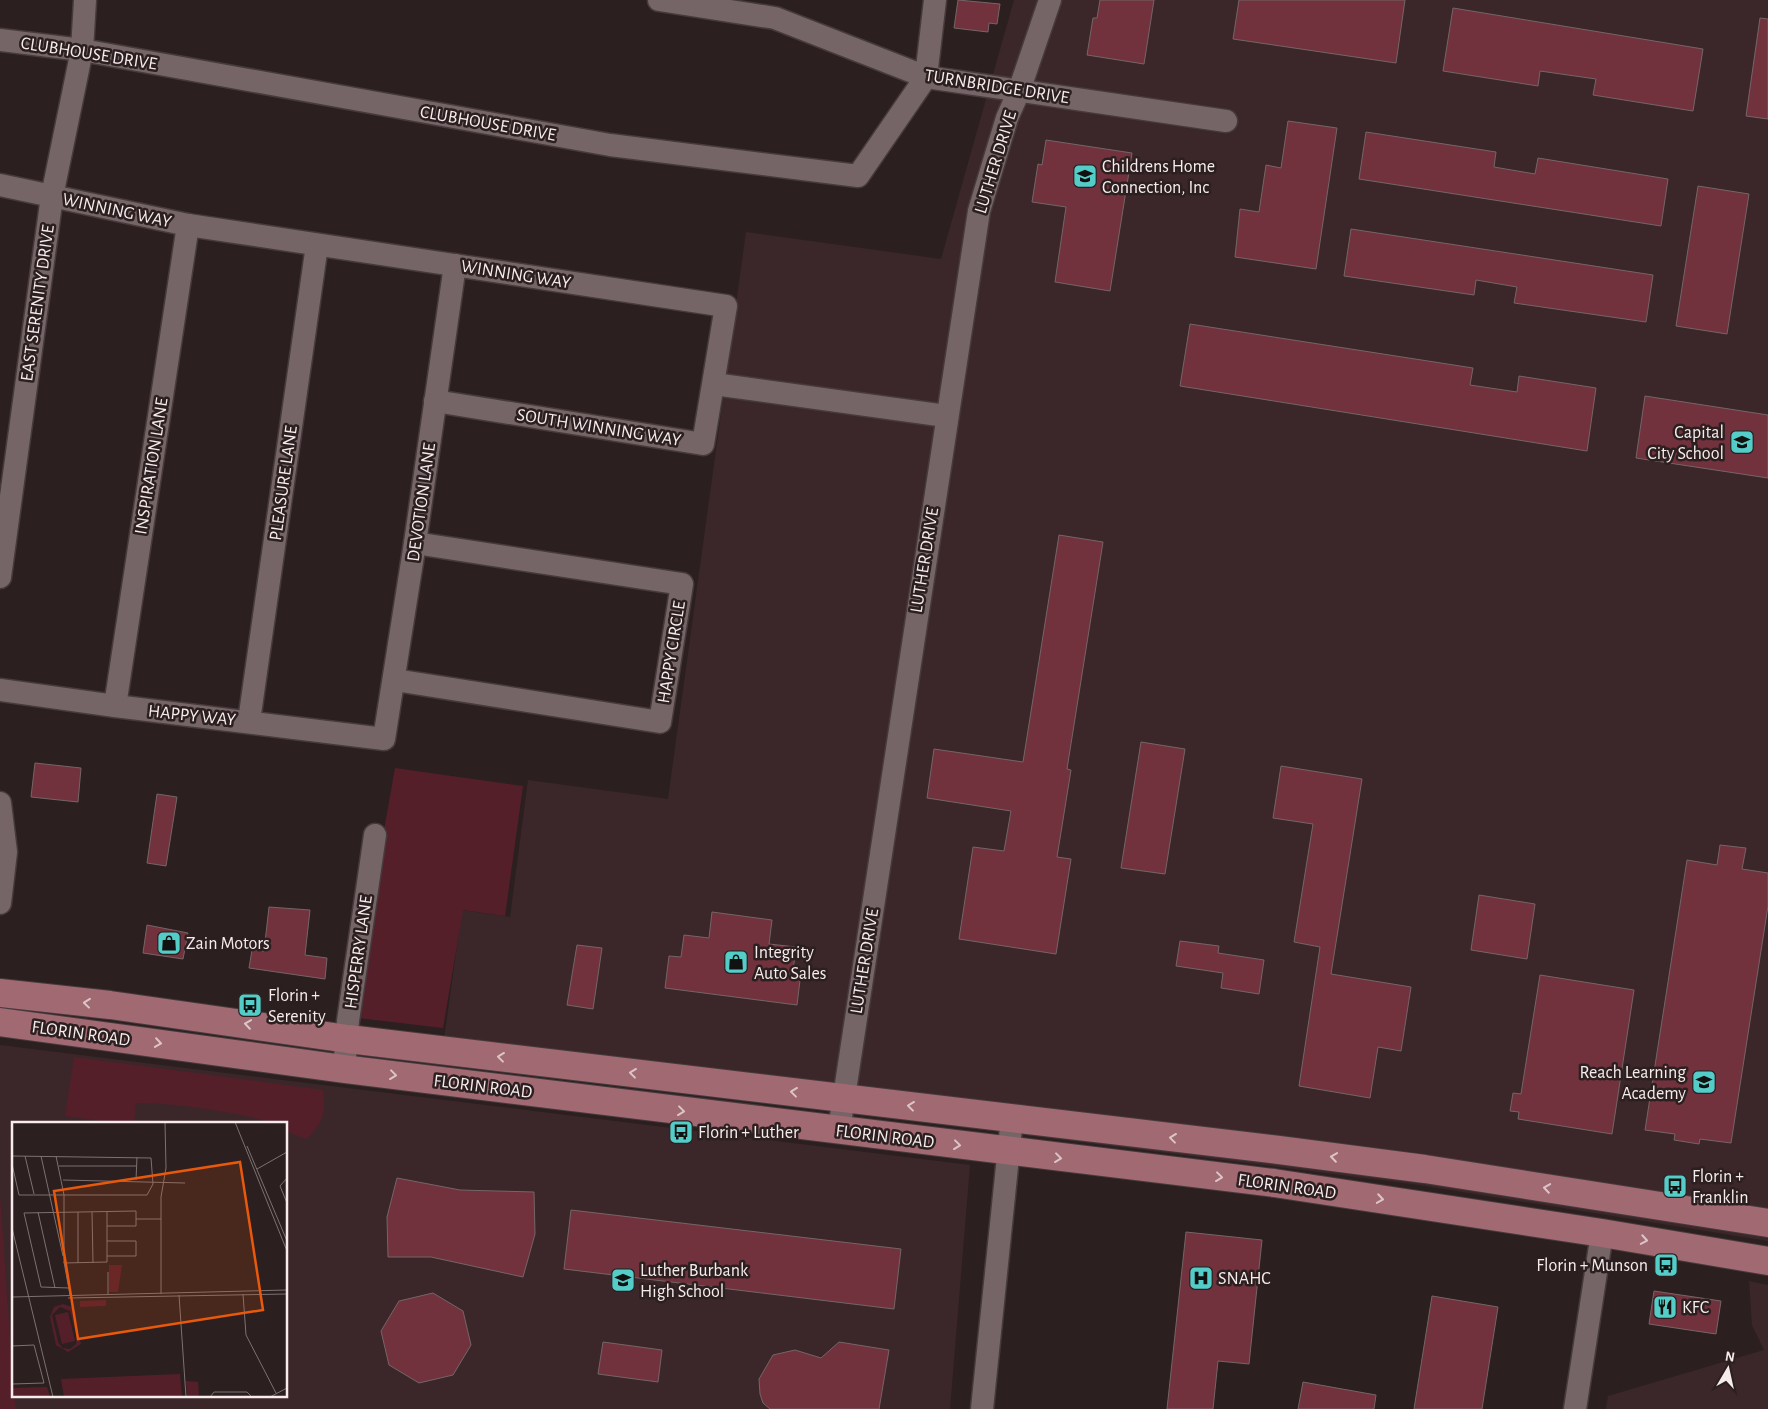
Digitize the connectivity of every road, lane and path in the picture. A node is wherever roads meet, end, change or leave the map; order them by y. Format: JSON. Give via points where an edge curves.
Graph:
{"nodes":[{"id":1,"x":85,"y":0,"type":"edge"},
{"id":2,"x":659,"y":0,"type":"edge"},
{"id":3,"x":935,"y":0,"type":"edge"},
{"id":4,"x":1050,"y":0,"type":"edge"},
{"id":5,"x":776,"y":9,"type":"edge"},
{"id":6,"x":0,"y":40,"type":"edge"},
{"id":7,"x":82,"y":50,"type":"junction"},
{"id":8,"x":926,"y":77,"type":"junction"},
{"id":9,"x":1019,"y":91,"type":"junction"},
{"id":10,"x":1226,"y":121,"type":"dead end"},
{"id":11,"x":0,"y":185,"type":"edge"},
{"id":12,"x":52,"y":196,"type":"junction"},
{"id":13,"x":188,"y":225,"type":"junction"},
{"id":14,"x":317,"y":245,"type":"junction"},
{"id":15,"x":454,"y":265,"type":"junction"},
{"id":16,"x":714,"y":384,"type":"junction"},
{"id":17,"x":435,"y":401,"type":"junction"},
{"id":18,"x":946,"y":416,"type":"junction"},
{"id":19,"x":415,"y":544,"type":"junction"},
{"id":20,"x":0,"y":577,"type":"edge"},
{"id":21,"x":395,"y":680,"type":"junction"},
{"id":22,"x":0,"y":690,"type":"edge"},
{"id":23,"x":115,"y":706,"type":"junction"},
{"id":24,"x":249,"y":721,"type":"junction"},
{"id":25,"x":384,"y":739,"type":"joint"},
{"id":26,"x":0,"y":803,"type":"edge"},
{"id":27,"x":375,"y":835,"type":"dead end"},
{"id":28,"x":0,"y":903,"type":"edge"},
{"id":29,"x":0,"y":993,"type":"edge"},
{"id":30,"x":0,"y":1022,"type":"edge"},
{"id":31,"x":348,"y":1039,"type":"junction"},
{"id":32,"x":344,"y":1069,"type":"junction"},
{"id":33,"x":843,"y":1098,"type":"junction"},
{"id":34,"x":1012,"y":1118,"type":"junction"},
{"id":35,"x":839,"y":1130,"type":"junction"},
{"id":36,"x":1009,"y":1152,"type":"junction"},
{"id":37,"x":1591,"y":1195,"type":"junction"},
{"id":38,"x":1475,"y":1214,"type":"junction"},
{"id":39,"x":1736,"y":1218,"type":"junction"},
{"id":40,"x":1768,"y":1223,"type":"edge"},
{"id":41,"x":1602,"y":1233,"type":"junction"},
{"id":42,"x":1768,"y":1261,"type":"edge"},
{"id":43,"x":982,"y":1409,"type":"edge"},
{"id":44,"x":1575,"y":1409,"type":"edge"}],
"edges":[{"from":1,"to":7,"type":"street","name":"EAST SERENITY DRIVE"},
{"from":2,"to":5,"type":"street","name":"TURNBRIDGE DRIVE"},
{"from":3,"to":8,"type":"street"},
{"from":4,"to":9,"type":"street","name":"LUTHER DRIVE"},
{"from":5,"to":8,"type":"street","name":"TURNBRIDGE DRIVE"},
{"from":6,"to":7,"type":"street","name":"CLUBHOUSE DRIVE"},
{"from":7,"to":8,"type":"street","name":"CLUBHOUSE DRIVE","via":[[610,145],[858,176]]},
{"from":7,"to":12,"type":"street","name":"EAST SERENITY DRIVE"},
{"from":8,"to":9,"type":"street","name":"TURNBRIDGE DRIVE"},
{"from":9,"to":10,"type":"street","name":"TURNBRIDGE DRIVE"},
{"from":9,"to":18,"type":"street","name":"LUTHER DRIVE","via":[[1007,118],[979,211]]},
{"from":11,"to":12,"type":"street","name":"WINNING WAY"},
{"from":12,"to":13,"type":"street","name":"WINNING WAY"},
{"from":12,"to":20,"type":"street","name":"EAST SERENITY DRIVE"},
{"from":13,"to":14,"type":"street","name":"WINNING WAY"},
{"from":13,"to":23,"type":"street","name":"INSPIRATION LANE"},
{"from":14,"to":15,"type":"street","name":"WINNING WAY"},
{"from":14,"to":24,"type":"street","name":"PLEASURE LANE"},
{"from":15,"to":16,"type":"street","name":"WINNING WAY","via":[[726,306]]},
{"from":15,"to":17,"type":"street","name":"DEVOTION LANE"},
{"from":16,"to":17,"type":"street","name":"SOUTH WINNING WAY","via":[[703,444]]},
{"from":16,"to":18,"type":"street"},
{"from":17,"to":19,"type":"street","name":"DEVOTION LANE"},
{"from":18,"to":33,"type":"street","name":"LUTHER DRIVE"},
{"from":19,"to":21,"type":"street","name":"DEVOTION LANE"},
{"from":19,"to":21,"type":"street","name":"HAPPY CIRCLE","via":[[682,584],[660,722]]},
{"from":21,"to":25,"type":"street","name":"DEVOTION LANE"},
{"from":22,"to":23,"type":"street","name":"HAPPY WAY"},
{"from":23,"to":24,"type":"street","name":"HAPPY WAY"},
{"from":24,"to":25,"type":"street","name":"HAPPY WAY"},
{"from":26,"to":28,"type":"street","via":[[6,852]]},
{"from":27,"to":31,"type":"street","name":"HISPERRY LANE"},
{"from":31,"to":29,"type":"main road","name":"FLORIN ROAD","one_way":true,"via":[[110,1005]]},
{"from":30,"to":32,"type":"main road","name":"FLORIN ROAD","one_way":true},
{"from":31,"to":32,"type":"street","name":"HISPERRY LANE"},
{"from":33,"to":31,"type":"main road","name":"FLORIN ROAD","one_way":true},
{"from":32,"to":35,"type":"main road","name":"FLORIN ROAD","one_way":true},
{"from":34,"to":33,"type":"main road","name":"FLORIN ROAD","one_way":true},
{"from":33,"to":35,"type":"street","name":"LUTHER DRIVE"},
{"from":34,"to":36,"type":"street"},
{"from":37,"to":34,"type":"main road","name":"FLORIN ROAD","one_way":true,"via":[[1425,1169]]},
{"from":35,"to":36,"type":"main road","name":"FLORIN ROAD","one_way":true},
{"from":36,"to":38,"type":"main road","name":"FLORIN ROAD","one_way":true,"via":[[1274,1183]]},
{"from":36,"to":43,"type":"street"},
{"from":37,"to":38,"type":"main road","via":[[1583,1208],[1574,1211],[1558,1212],[1492,1203]]},
{"from":37,"to":39,"type":"main road","name":"FLORIN ROAD"},
{"from":38,"to":41,"type":"main road","name":"FLORIN ROAD"},
{"from":39,"to":40,"type":"main road","name":"FLORIN ROAD"},
{"from":39,"to":41,"type":"main road","via":[[1636,1216]]},
{"from":41,"to":42,"type":"main road","name":"FLORIN ROAD","one_way":true},
{"from":41,"to":44,"type":"street"}]}
